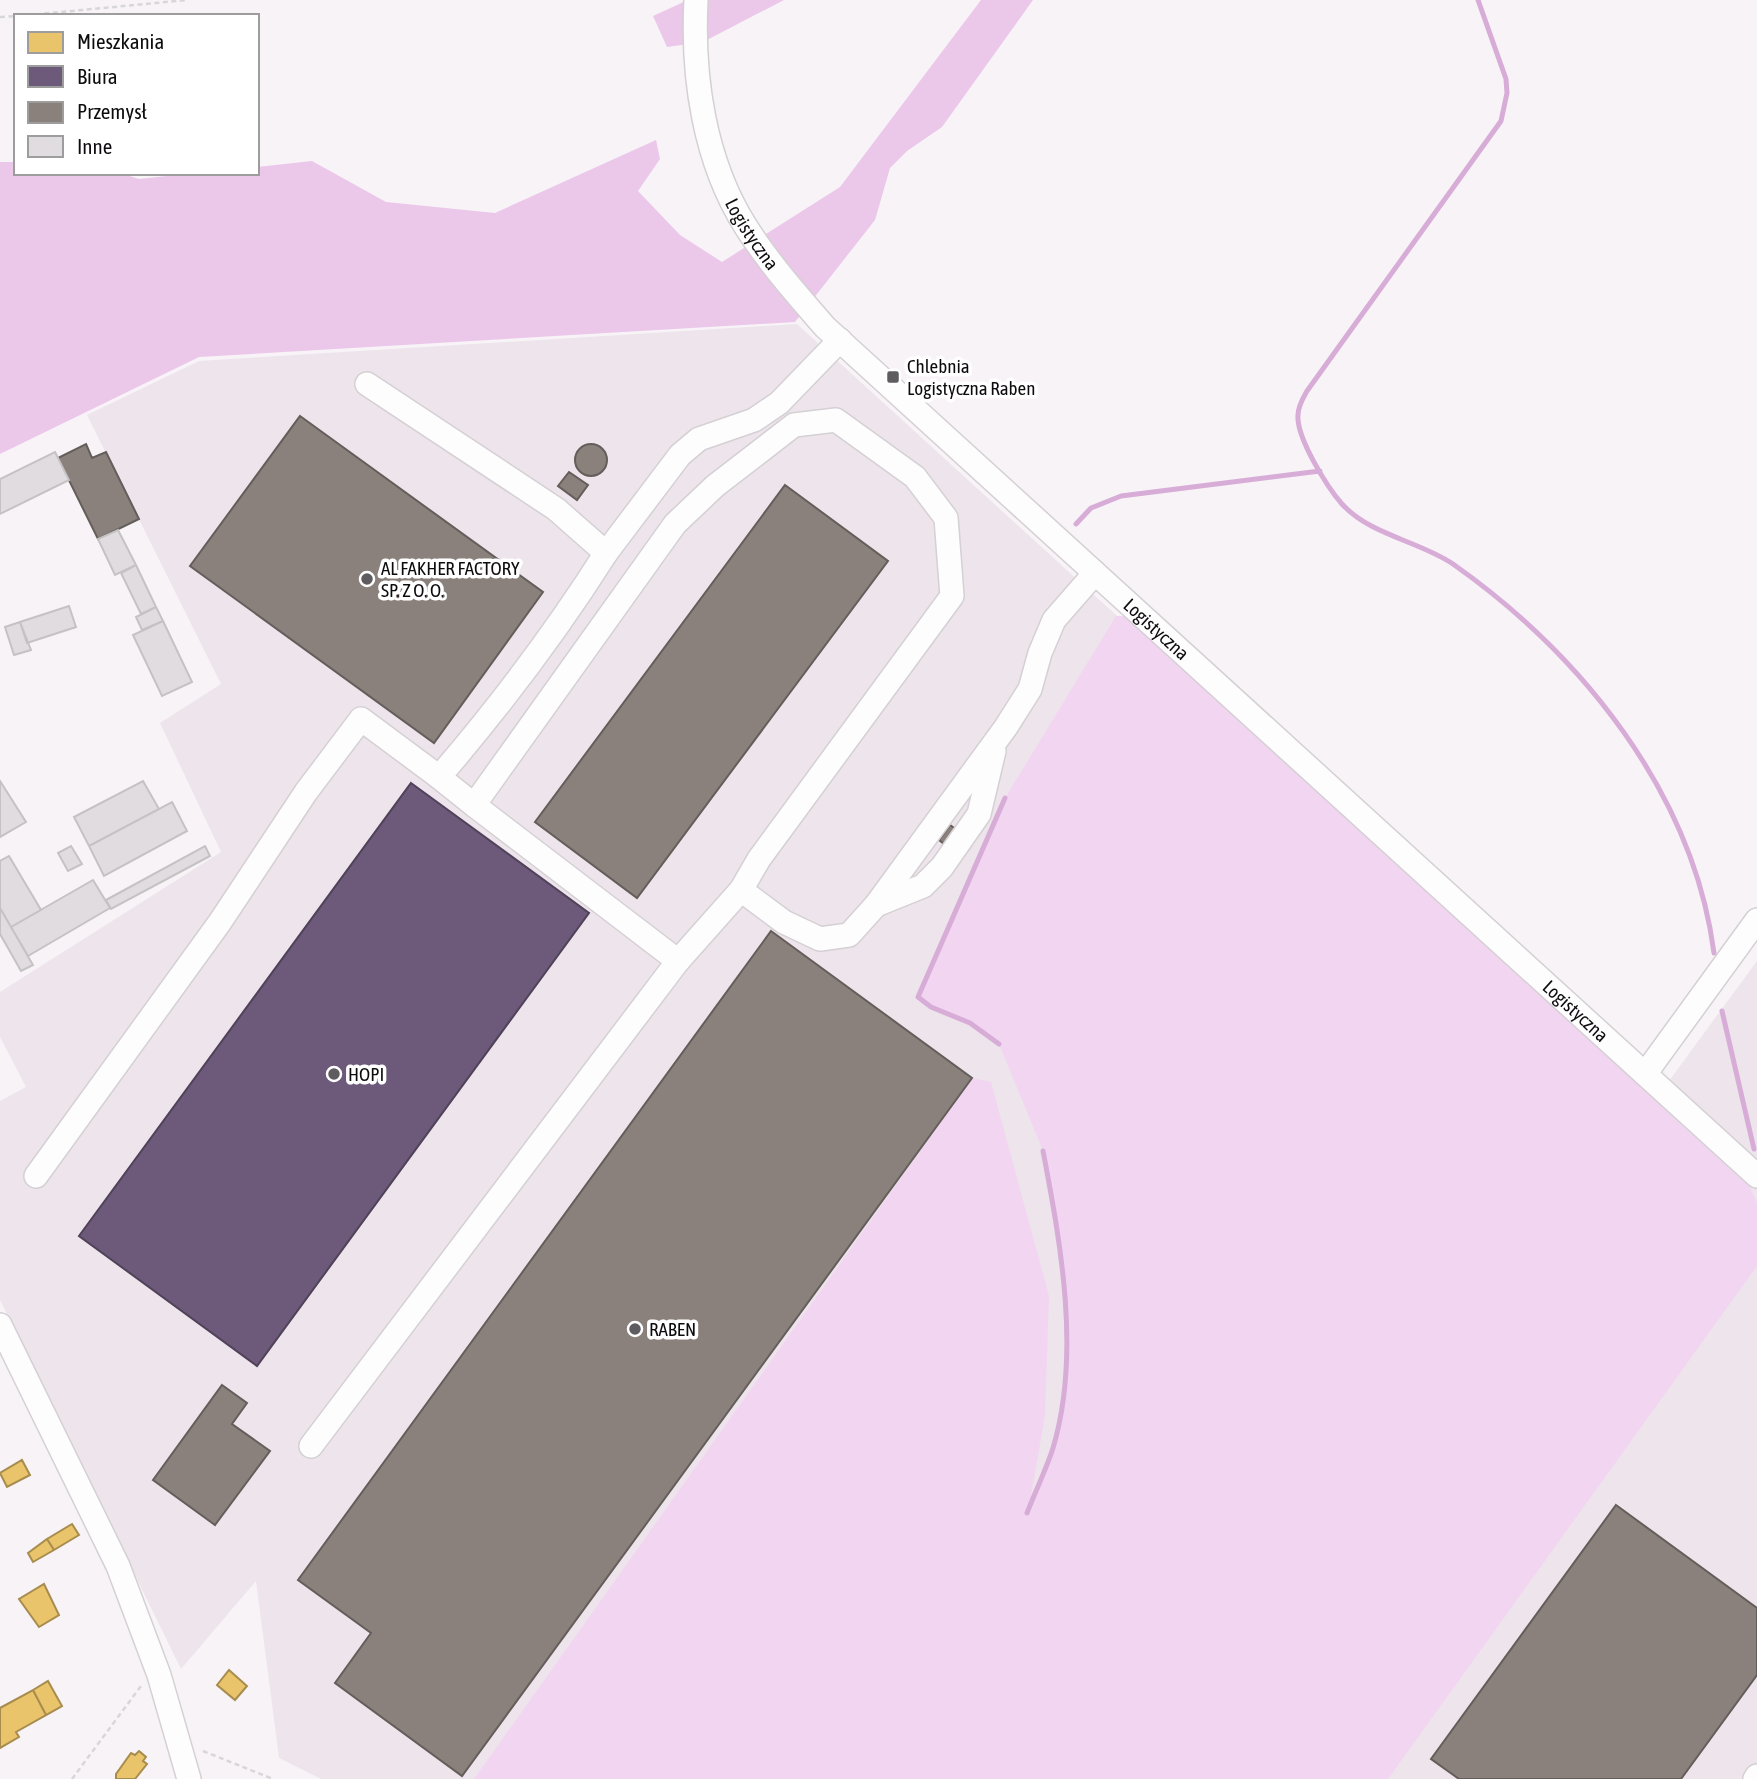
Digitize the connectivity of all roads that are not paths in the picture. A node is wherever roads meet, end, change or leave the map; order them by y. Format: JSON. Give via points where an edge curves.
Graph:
{"nodes":[{"id":1,"x":696,"y":0,"type":"edge"},
{"id":2,"x":840,"y":340,"type":"junction"},
{"id":3,"x":367,"y":384,"type":"dead end"},
{"id":4,"x":606,"y":553,"type":"junction"},
{"id":5,"x":1095,"y":573,"type":"junction"},
{"id":6,"x":1006,"y":727,"type":"junction"},
{"id":7,"x":439,"y":777,"type":"junction"},
{"id":8,"x":474,"y":805,"type":"junction"},
{"id":9,"x":741,"y":890,"type":"junction"},
{"id":10,"x":876,"y":905,"type":"junction"},
{"id":11,"x":1757,"y":920,"type":"edge"},
{"id":12,"x":678,"y":961,"type":"junction"},
{"id":13,"x":1645,"y":1074,"type":"junction"},
{"id":14,"x":36,"y":1176,"type":"dead end"},
{"id":15,"x":1757,"y":1176,"type":"edge"},
{"id":16,"x":0,"y":1325,"type":"edge"},
{"id":17,"x":311,"y":1446,"type":"dead end"},
{"id":18,"x":189,"y":1779,"type":"edge"}],
"edges":[{"from":1,"to":2,"type":"street","name":"Logistyczna","via":[[699,88],[709,140],[725,184],[744,225],[780,276]]},
{"from":2,"to":4,"type":"street","via":[[779,403],[754,420],[699,439],[680,455]]},
{"from":2,"to":5,"type":"street","name":"Logistyczna"},
{"from":3,"to":4,"type":"street","via":[[556,509]]},
{"from":4,"to":7,"type":"street","via":[[538,655]]},
{"from":5,"to":6,"type":"street","via":[[1054,620],[1030,689]]},
{"from":5,"to":13,"type":"street","name":"Logistyczna"},
{"from":6,"to":10,"type":"street"},
{"from":6,"to":10,"type":"street","via":[[995,750],[979,814],[949,857],[923,886]]},
{"from":7,"to":8,"type":"street"},
{"from":7,"to":14,"type":"street","via":[[361,719]]},
{"from":8,"to":9,"type":"street","via":[[675,524],[715,485],[794,425],[836,420],[915,477],[946,518],[952,596]]},
{"from":8,"to":12,"type":"street"},
{"from":9,"to":10,"type":"street","via":[[784,922],[820,939],[849,935]]},
{"from":9,"to":12,"type":"street"},
{"from":11,"to":13,"type":"street"},
{"from":12,"to":17,"type":"street"},
{"from":13,"to":15,"type":"street","name":"Logistyczna"},
{"from":16,"to":18,"type":"street","via":[[118,1566],[159,1675]]}]}
